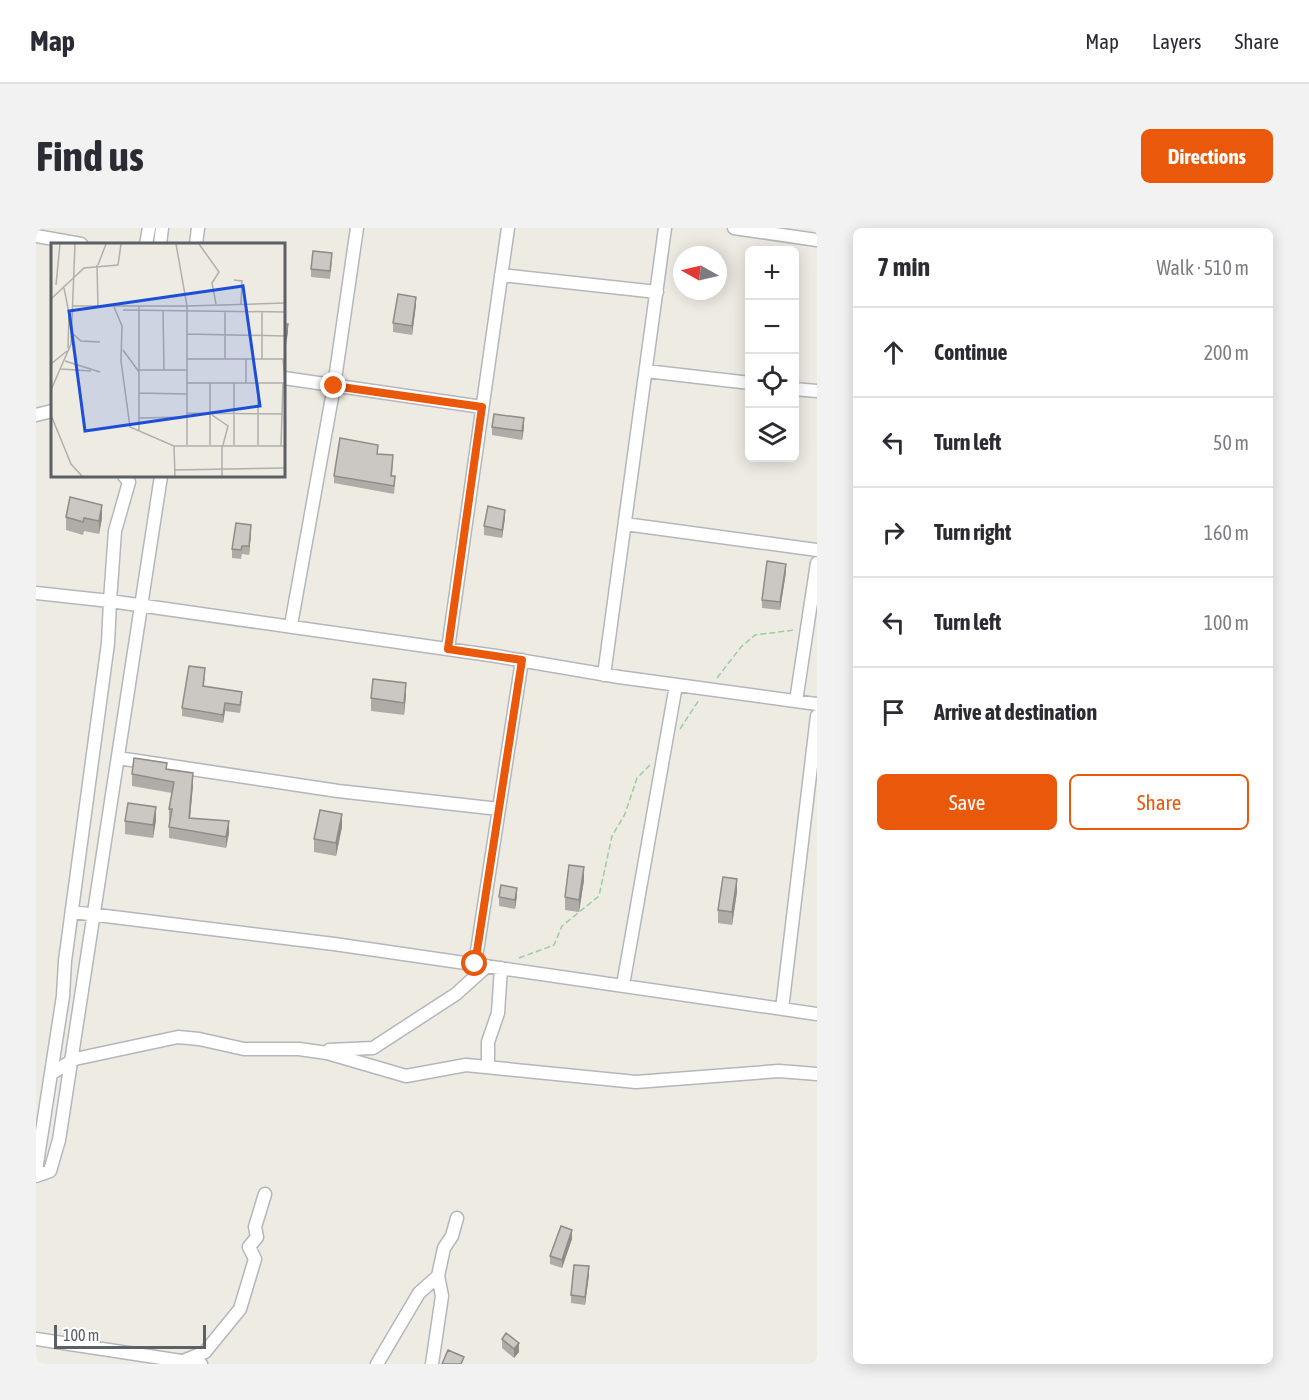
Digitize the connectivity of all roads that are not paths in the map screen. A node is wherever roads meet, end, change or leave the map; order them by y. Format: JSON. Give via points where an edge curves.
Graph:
{"nodes":[{"id":1,"x":149,"y":228,"type":"edge"},
{"id":2,"x":162,"y":228,"type":"edge"},
{"id":3,"x":198,"y":228,"type":"edge"},
{"id":4,"x":357,"y":228,"type":"edge"},
{"id":5,"x":508,"y":228,"type":"edge"},
{"id":6,"x":665,"y":228,"type":"edge"},
{"id":7,"x":734,"y":228,"type":"edge"},
{"id":8,"x":36,"y":236,"type":"edge"},
{"id":9,"x":817,"y":240,"type":"edge"},
{"id":10,"x":75,"y":243,"type":"edge"},
{"id":11,"x":146,"y":243,"type":"edge"},
{"id":12,"x":160,"y":243,"type":"edge"},
{"id":13,"x":196,"y":243,"type":"edge"},
{"id":14,"x":501,"y":275,"type":"junction"},
{"id":15,"x":657,"y":292,"type":"junction"},
{"id":16,"x":646,"y":371,"type":"junction"},
{"id":17,"x":285,"y":378,"type":"edge"},
{"id":18,"x":745,"y":382,"type":"edge"},
{"id":19,"x":334,"y":386,"type":"junction"},
{"id":20,"x":799,"y":389,"type":"edge"},
{"id":21,"x":817,"y":391,"type":"edge"},
{"id":22,"x":482,"y":407,"type":"junction"},
{"id":23,"x":51,"y":411,"type":"edge"},
{"id":24,"x":36,"y":415,"type":"edge"},
{"id":25,"x":161,"y":477,"type":"edge"},
{"id":26,"x":128,"y":478,"type":"edge"},
{"id":27,"x":625,"y":524,"type":"junction"},
{"id":28,"x":817,"y":550,"type":"edge"},
{"id":29,"x":817,"y":563,"type":"edge"},
{"id":30,"x":36,"y":593,"type":"edge"},
{"id":31,"x":110,"y":601,"type":"junction"},
{"id":32,"x":141,"y":605,"type":"junction"},
{"id":33,"x":291,"y":625,"type":"junction"},
{"id":34,"x":448,"y":649,"type":"junction"},
{"id":35,"x":522,"y":660,"type":"junction"},
{"id":36,"x":604,"y":675,"type":"junction"},
{"id":37,"x":676,"y":685,"type":"junction"},
{"id":38,"x":796,"y":701,"type":"junction"},
{"id":39,"x":817,"y":704,"type":"edge"},
{"id":40,"x":817,"y":716,"type":"edge"},
{"id":41,"x":118,"y":758,"type":"junction"},
{"id":42,"x":499,"y":809,"type":"junction"},
{"id":43,"x":73,"y":912,"type":"junction"},
{"id":44,"x":94,"y":915,"type":"junction"},
{"id":45,"x":481,"y":965,"type":"junction"},
{"id":46,"x":501,"y":968,"type":"junction"},
{"id":47,"x":623,"y":985,"type":"junction"},
{"id":48,"x":782,"y":1009,"type":"junction"},
{"id":49,"x":817,"y":1014,"type":"edge"},
{"id":50,"x":310,"y":1050,"type":"junction"},
{"id":51,"x":72,"y":1060,"type":"junction"},
{"id":52,"x":488,"y":1066,"type":"junction"},
{"id":53,"x":52,"y":1073,"type":"junction"},
{"id":54,"x":817,"y":1074,"type":"edge"},
{"id":55,"x":36,"y":1170,"type":"edge"},
{"id":56,"x":36,"y":1176,"type":"edge"},
{"id":57,"x":265,"y":1194,"type":"dead end"},
{"id":58,"x":457,"y":1218,"type":"dead end"},
{"id":59,"x":438,"y":1276,"type":"junction"},
{"id":60,"x":36,"y":1339,"type":"edge"},
{"id":61,"x":183,"y":1361,"type":"junction"},
{"id":62,"x":201,"y":1364,"type":"edge"},
{"id":63,"x":377,"y":1364,"type":"edge"},
{"id":64,"x":432,"y":1364,"type":"edge"}],
"edges":[{"from":1,"to":11,"type":"street"},
{"from":2,"to":12,"type":"street"},
{"from":3,"to":13,"type":"street"},
{"from":4,"to":19,"type":"street"},
{"from":5,"to":14,"type":"street"},
{"from":6,"to":15,"type":"street"},
{"from":7,"to":9,"type":"street"},
{"from":8,"to":10,"type":"street"},
{"from":14,"to":15,"type":"street"},
{"from":14,"to":22,"type":"street"},
{"from":15,"to":16,"type":"street"},
{"from":16,"to":18,"type":"street"},
{"from":16,"to":27,"type":"street"},
{"from":17,"to":19,"type":"street"},
{"from":19,"to":22,"type":"street"},
{"from":19,"to":33,"type":"street"},
{"from":20,"to":21,"type":"street"},
{"from":22,"to":34,"type":"street"},
{"from":23,"to":24,"type":"street"},
{"from":25,"to":32,"type":"street"},
{"from":26,"to":31,"type":"street","via":[[115,531]]},
{"from":27,"to":28,"type":"street"},
{"from":27,"to":36,"type":"street"},
{"from":29,"to":38,"type":"street"},
{"from":30,"to":31,"type":"street"},
{"from":31,"to":32,"type":"street"},
{"from":31,"to":43,"type":"street"},
{"from":32,"to":33,"type":"street"},
{"from":32,"to":41,"type":"street"},
{"from":33,"to":34,"type":"street"},
{"from":34,"to":35,"type":"street"},
{"from":35,"to":36,"type":"street"},
{"from":35,"to":42,"type":"street"},
{"from":36,"to":37,"type":"street"},
{"from":37,"to":38,"type":"street"},
{"from":37,"to":47,"type":"street"},
{"from":38,"to":39,"type":"street"},
{"from":40,"to":48,"type":"street"},
{"from":41,"to":42,"type":"street","via":[[338,791]]},
{"from":41,"to":44,"type":"street"},
{"from":42,"to":45,"type":"street"},
{"from":43,"to":44,"type":"street"},
{"from":43,"to":53,"type":"street"},
{"from":44,"to":45,"type":"street"},
{"from":44,"to":51,"type":"street"},
{"from":45,"to":46,"type":"street"},
{"from":45,"to":50,"type":"street","via":[[456,994],[373,1048]]},
{"from":46,"to":47,"type":"street"},
{"from":46,"to":52,"type":"street","via":[[498,1013],[488,1042]]},
{"from":47,"to":48,"type":"street"},
{"from":48,"to":49,"type":"street"},
{"from":50,"to":51,"type":"street","via":[[244,1049],[178,1037]]},
{"from":50,"to":52,"type":"street","via":[[406,1076],[466,1065]]},
{"from":51,"to":53,"type":"street"},
{"from":51,"to":56,"type":"street","via":[[55,1161],[50,1171]]},
{"from":52,"to":54,"type":"street","via":[[636,1082],[760,1072]]},
{"from":53,"to":55,"type":"street"},
{"from":57,"to":61,"type":"street","via":[[255,1227],[257,1237],[249,1247],[255,1259],[240,1309],[205,1352]]},
{"from":58,"to":59,"type":"street","via":[[444,1248]]},
{"from":59,"to":63,"type":"street","via":[[419,1293]]},
{"from":59,"to":64,"type":"street","via":[[442,1296]]},
{"from":60,"to":61,"type":"street"},
{"from":61,"to":62,"type":"street"}]}
